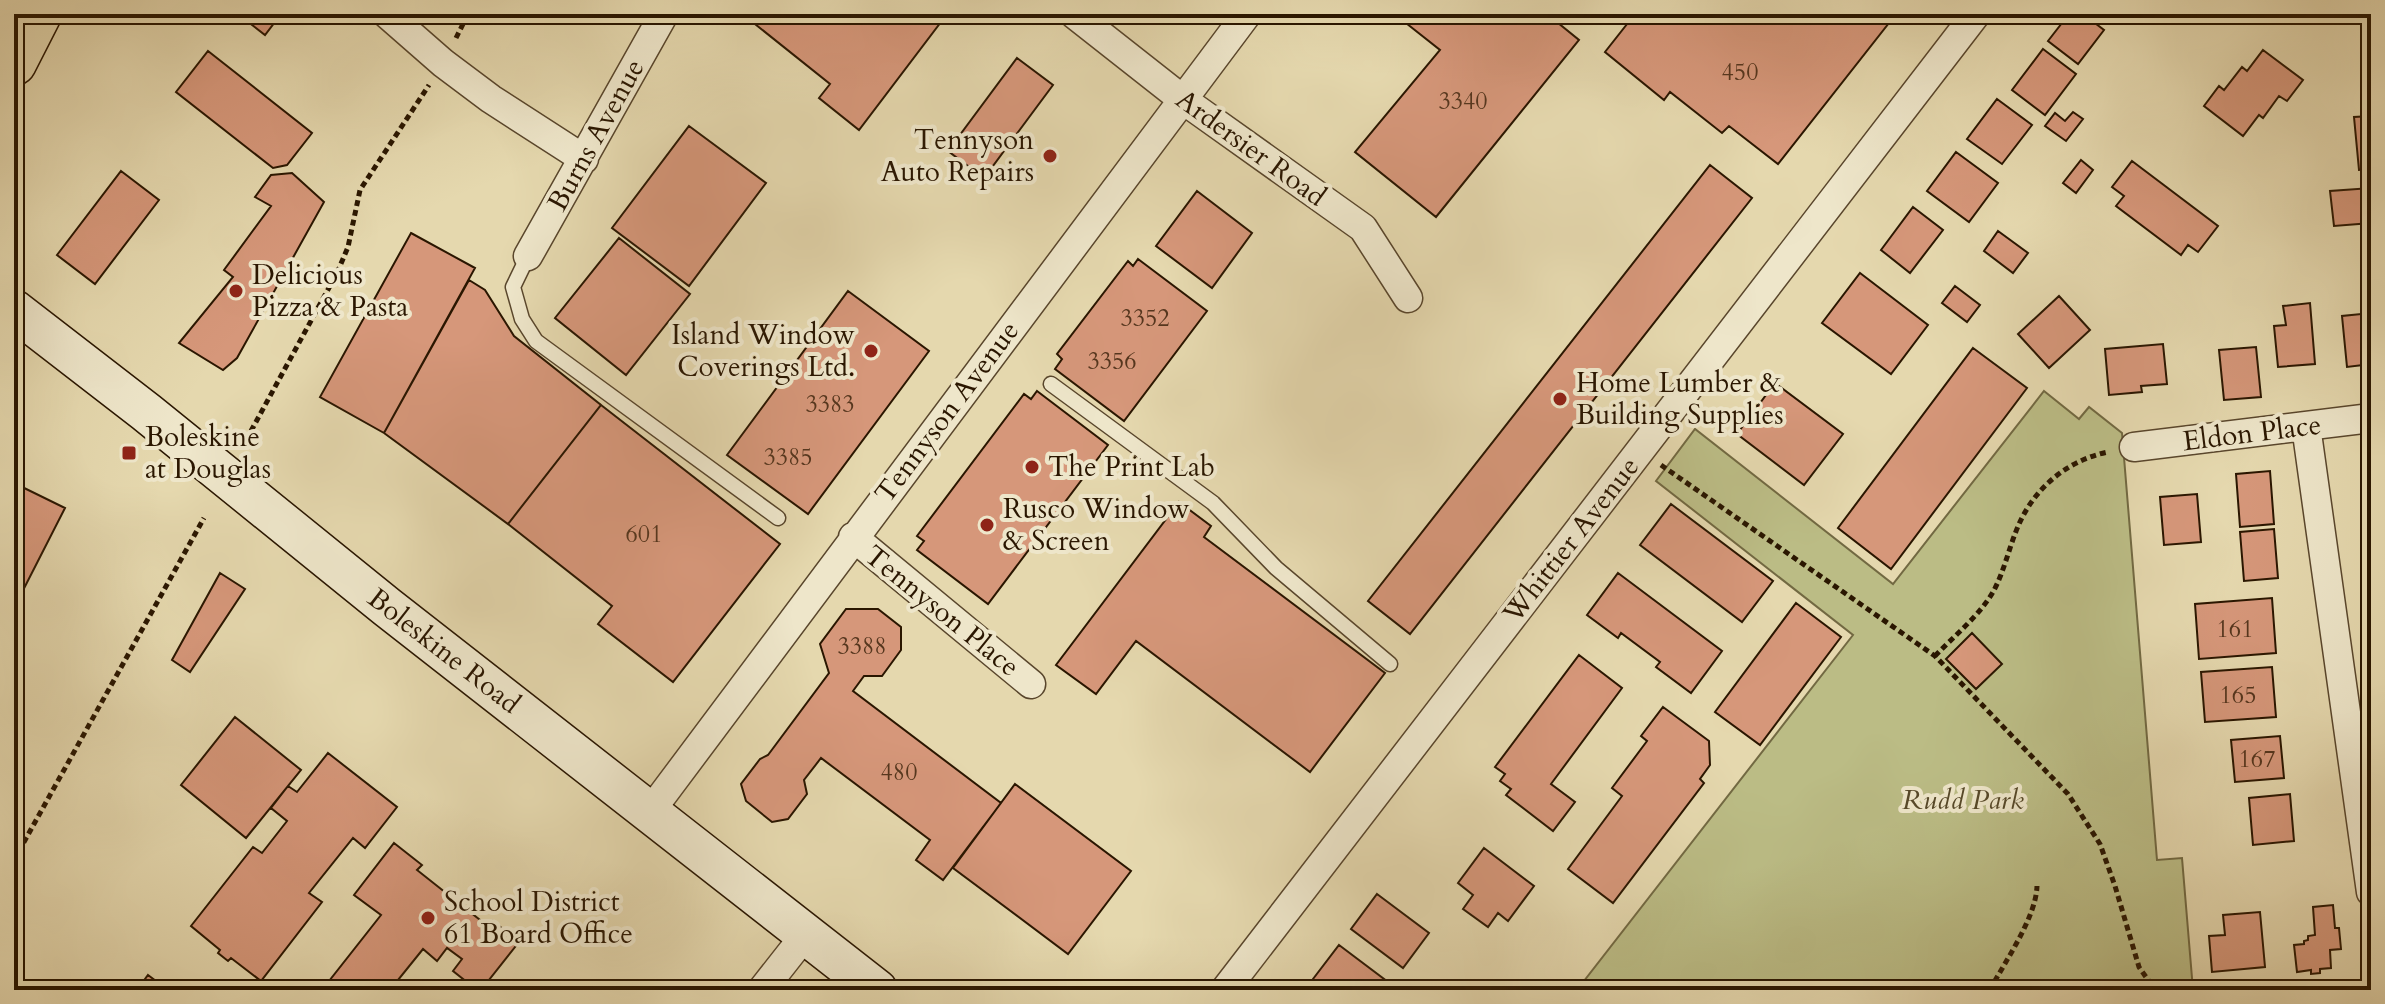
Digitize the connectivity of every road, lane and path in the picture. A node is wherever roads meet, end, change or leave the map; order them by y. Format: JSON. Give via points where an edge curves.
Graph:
{"nodes":[{"id":1,"x":39,"y":14,"type":"edge"},
{"id":2,"x":387,"y":14,"type":"edge"},
{"id":3,"x":468,"y":14,"type":"edge"},
{"id":4,"x":664,"y":14,"type":"edge"},
{"id":5,"x":1074,"y":14,"type":"edge"},
{"id":6,"x":1247,"y":14,"type":"edge"},
{"id":7,"x":1976,"y":14,"type":"edge"},
{"id":8,"x":14,"y":63,"type":"edge"},
{"id":9,"x":443,"y":63,"type":"junction"},
{"id":10,"x":1182,"y":99,"type":"junction"},
{"id":11,"x":584,"y":159,"type":"junction"},
{"id":12,"x":528,"y":256,"type":"joint"},
{"id":13,"x":1408,"y":298,"type":"dead end"},
{"id":14,"x":14,"y":310,"type":"edge"},
{"id":15,"x":1051,"y":384,"type":"dead end"},
{"id":16,"x":2371,"y":418,"type":"edge"},
{"id":17,"x":2306,"y":426,"type":"junction"},
{"id":18,"x":251,"y":431,"type":"dead end"},
{"id":19,"x":2134,"y":447,"type":"joint"},
{"id":20,"x":1640,"y":451,"type":"junction"},
{"id":21,"x":204,"y":518,"type":"dead end"},
{"id":22,"x":778,"y":518,"type":"dead end"},
{"id":23,"x":853,"y":537,"type":"junction"},
{"id":24,"x":1935,"y":656,"type":"junction"},
{"id":25,"x":1390,"y":664,"type":"dead end"},
{"id":26,"x":1031,"y":684,"type":"dead end"},
{"id":27,"x":649,"y":813,"type":"junction"},
{"id":28,"x":14,"y":860,"type":"edge"},
{"id":29,"x":2037,"y":886,"type":"dead end"},
{"id":30,"x":2371,"y":892,"type":"edge"},
{"id":31,"x":806,"y":934,"type":"junction"},
{"id":32,"x":762,"y":990,"type":"edge"},
{"id":33,"x":877,"y":990,"type":"edge"},
{"id":34,"x":1225,"y":990,"type":"edge"},
{"id":35,"x":1990,"y":990,"type":"edge"},
{"id":36,"x":2155,"y":990,"type":"edge"}],
"edges":[{"from":1,"to":8,"type":"highway"},
{"from":2,"to":9,"type":"street"},
{"from":3,"to":9,"type":"path"},
{"from":4,"to":11,"type":"street","name":"Burns Avenue"},
{"from":5,"to":10,"type":"street","name":"Ardersier Road"},
{"from":6,"to":10,"type":"street","name":"Tennyson Avenue"},
{"from":7,"to":20,"type":"street","name":"Whittier Avenue"},
{"from":9,"to":11,"type":"street"},
{"from":9,"to":18,"type":"path","via":[[360,190],[337,273]]},
{"from":10,"to":13,"type":"street","name":"Ardersier Road","via":[[1363,228]]},
{"from":10,"to":23,"type":"street","name":"Tennyson Avenue"},
{"from":11,"to":12,"type":"street","name":"Burns Avenue"},
{"from":12,"to":22,"type":"lane","via":[[513,287],[522,319],[536,341]]},
{"from":14,"to":27,"type":"main road","name":"Boleskine Road"},
{"from":15,"to":25,"type":"lane","via":[[1213,503],[1276,568]]},
{"from":16,"to":17,"type":"street","name":"Eldon Place"},
{"from":17,"to":19,"type":"street","name":"Eldon Place"},
{"from":17,"to":30,"type":"street"},
{"from":19,"to":24,"type":"path","via":[[2085,458],[2045,485],[2016,529],[1995,589]]},
{"from":20,"to":24,"type":"path"},
{"from":20,"to":34,"type":"street","name":"Whittier Avenue"},
{"from":21,"to":28,"type":"path"},
{"from":23,"to":26,"type":"street","name":"Tennyson Place"},
{"from":23,"to":27,"type":"street","name":"Tennyson Avenue"},
{"from":24,"to":36,"type":"path","via":[[2085,818],[2108,865],[2139,967]]},
{"from":27,"to":31,"type":"main road","name":"Boleskine Road"},
{"from":29,"to":35,"type":"path","via":[[2037,898]]},
{"from":31,"to":32,"type":"street"},
{"from":31,"to":33,"type":"main road","name":"Boleskine Road"}]}
